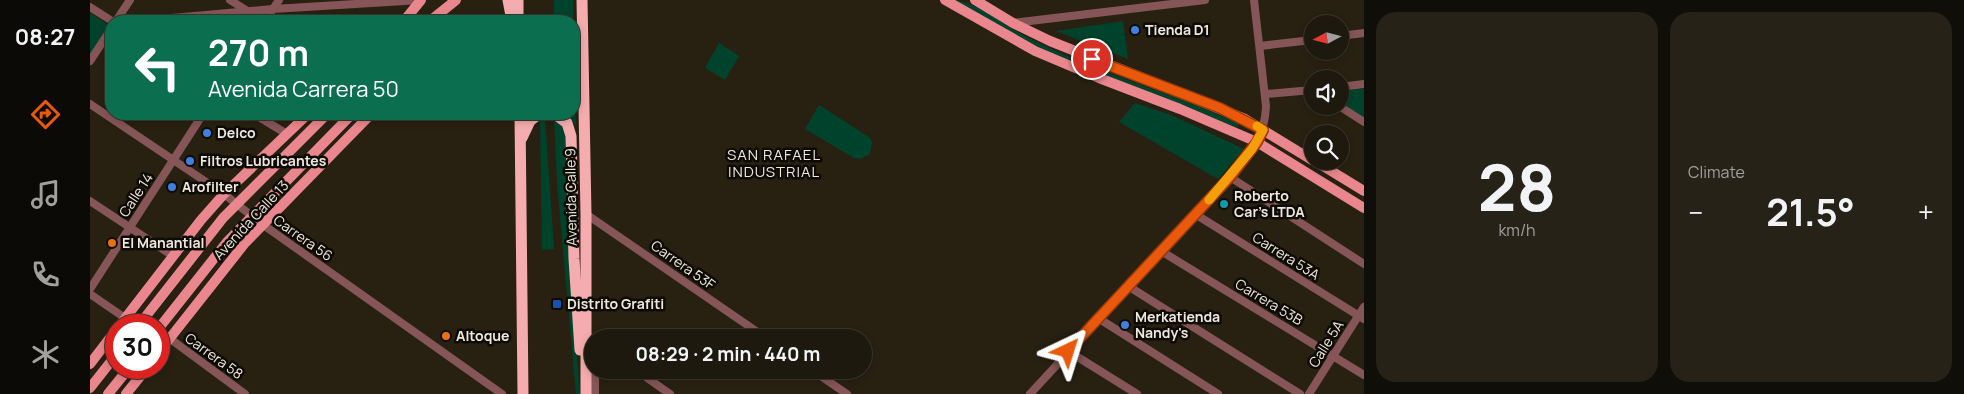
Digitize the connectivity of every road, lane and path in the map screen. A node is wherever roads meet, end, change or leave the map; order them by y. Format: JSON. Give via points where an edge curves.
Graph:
{"nodes":[{"id":1,"x":130,"y":0,"type":"edge"},
{"id":2,"x":230,"y":0,"type":"edge"},
{"id":3,"x":279,"y":0,"type":"edge"},
{"id":4,"x":421,"y":0,"type":"edge"},
{"id":5,"x":456,"y":0,"type":"edge"},
{"id":6,"x":508,"y":0,"type":"edge"},
{"id":7,"x":518,"y":0,"type":"edge"},
{"id":8,"x":582,"y":0,"type":"edge"},
{"id":9,"x":945,"y":0,"type":"edge"},
{"id":10,"x":975,"y":0,"type":"edge"},
{"id":11,"x":1205,"y":0,"type":"edge"},
{"id":12,"x":1254,"y":0,"type":"edge"},
{"id":13,"x":377,"y":1,"type":"edge"},
{"id":14,"x":1159,"y":3,"type":"edge"},
{"id":15,"x":90,"y":7,"type":"edge"},
{"id":16,"x":273,"y":9,"type":"junction"},
{"id":17,"x":248,"y":12,"type":"junction"},
{"id":18,"x":120,"y":15,"type":"edge"},
{"id":19,"x":211,"y":15,"type":"edge"},
{"id":20,"x":253,"y":15,"type":"edge"},
{"id":21,"x":268,"y":15,"type":"edge"},
{"id":22,"x":409,"y":15,"type":"edge"},
{"id":23,"x":437,"y":15,"type":"edge"},
{"id":24,"x":445,"y":15,"type":"edge"},
{"id":25,"x":511,"y":15,"type":"edge"},
{"id":26,"x":518,"y":15,"type":"edge"},
{"id":27,"x":105,"y":17,"type":"edge"},
{"id":28,"x":1013,"y":23,"type":"junction"},
{"id":29,"x":1364,"y":33,"type":"edge"},
{"id":30,"x":1349,"y":35,"type":"edge"},
{"id":31,"x":105,"y":38,"type":"edge"},
{"id":32,"x":1304,"y":41,"type":"edge"},
{"id":33,"x":1260,"y":46,"type":"junction"},
{"id":34,"x":90,"y":61,"type":"edge"},
{"id":35,"x":1364,"y":84,"type":"edge"},
{"id":36,"x":1349,"y":85,"type":"edge"},
{"id":37,"x":1304,"y":91,"type":"edge"},
{"id":38,"x":1266,"y":94,"type":"junction"},
{"id":39,"x":90,"y":104,"type":"edge"},
{"id":40,"x":1349,"y":112,"type":"edge"},
{"id":41,"x":105,"y":114,"type":"edge"},
{"id":42,"x":114,"y":120,"type":"edge"},
{"id":43,"x":200,"y":120,"type":"edge"},
{"id":44,"x":264,"y":120,"type":"edge"},
{"id":45,"x":302,"y":120,"type":"edge"},
{"id":46,"x":321,"y":120,"type":"edge"},
{"id":47,"x":346,"y":120,"type":"edge"},
{"id":48,"x":365,"y":120,"type":"edge"},
{"id":49,"x":520,"y":120,"type":"edge"},
{"id":50,"x":531,"y":120,"type":"edge"},
{"id":51,"x":563,"y":120,"type":"edge"},
{"id":52,"x":1364,"y":122,"type":"edge"},
{"id":53,"x":1263,"y":130,"type":"junction"},
{"id":54,"x":287,"y":134,"type":"junction"},
{"id":55,"x":521,"y":140,"type":"junction"},
{"id":56,"x":1257,"y":142,"type":"junction"},
{"id":57,"x":1304,"y":154,"type":"edge"},
{"id":58,"x":173,"y":160,"type":"junction"},
{"id":59,"x":322,"y":164,"type":"junction"},
{"id":60,"x":1330,"y":170,"type":"edge"},
{"id":61,"x":296,"y":171,"type":"junction"},
{"id":62,"x":1230,"y":177,"type":"junction"},
{"id":63,"x":1364,"y":191,"type":"edge"},
{"id":64,"x":224,"y":194,"type":"junction"},
{"id":65,"x":90,"y":202,"type":"edge"},
{"id":66,"x":236,"y":204,"type":"junction"},
{"id":67,"x":1364,"y":208,"type":"edge"},
{"id":68,"x":586,"y":214,"type":"junction"},
{"id":69,"x":1195,"y":214,"type":"junction"},
{"id":70,"x":251,"y":216,"type":"junction"},
{"id":71,"x":262,"y":224,"type":"junction"},
{"id":72,"x":129,"y":228,"type":"junction"},
{"id":73,"x":1161,"y":251,"type":"junction"},
{"id":74,"x":173,"y":256,"type":"junction"},
{"id":75,"x":1364,"y":264,"type":"edge"},
{"id":76,"x":1128,"y":286,"type":"junction"},
{"id":77,"x":90,"y":289,"type":"edge"},
{"id":78,"x":90,"y":294,"type":"edge"},
{"id":79,"x":1364,"y":307,"type":"edge"},
{"id":80,"x":120,"y":314,"type":"edge"},
{"id":81,"x":129,"y":314,"type":"edge"},
{"id":82,"x":148,"y":314,"type":"edge"},
{"id":83,"x":170,"y":314,"type":"edge"},
{"id":84,"x":1361,"y":317,"type":"edge"},
{"id":85,"x":1098,"y":318,"type":"junction"},
{"id":86,"x":590,"y":329,"type":"edge"},
{"id":87,"x":753,"y":329,"type":"edge"},
{"id":88,"x":170,"y":333,"type":"edge"},
{"id":89,"x":105,"y":344,"type":"edge"},
{"id":90,"x":170,"y":344,"type":"edge"},
{"id":91,"x":1068,"y":351,"type":"junction"},
{"id":92,"x":1333,"y":355,"type":"junction"},
{"id":93,"x":90,"y":364,"type":"edge"},
{"id":94,"x":105,"y":369,"type":"edge"},
{"id":95,"x":1364,"y":375,"type":"edge"},
{"id":96,"x":120,"y":379,"type":"edge"},
{"id":97,"x":138,"y":379,"type":"edge"},
{"id":98,"x":587,"y":379,"type":"edge"},
{"id":99,"x":595,"y":379,"type":"edge"},
{"id":100,"x":649,"y":379,"type":"edge"},
{"id":101,"x":825,"y":379,"type":"edge"},
{"id":102,"x":90,"y":388,"type":"edge"},
{"id":103,"x":1033,"y":393,"type":"edge"},
{"id":104,"x":108,"y":394,"type":"edge"},
{"id":105,"x":126,"y":394,"type":"edge"},
{"id":106,"x":245,"y":394,"type":"edge"},
{"id":107,"x":502,"y":394,"type":"edge"},
{"id":108,"x":523,"y":394,"type":"edge"},
{"id":109,"x":586,"y":394,"type":"edge"},
{"id":110,"x":595,"y":394,"type":"edge"},
{"id":111,"x":670,"y":394,"type":"edge"},
{"id":112,"x":847,"y":394,"type":"edge"},
{"id":113,"x":1137,"y":394,"type":"edge"},
{"id":114,"x":1218,"y":394,"type":"edge"},
{"id":115,"x":1300,"y":394,"type":"edge"},
{"id":116,"x":1309,"y":394,"type":"edge"}],
"edges":[{"from":1,"to":18,"type":"street"},
{"from":2,"to":17,"type":"street"},
{"from":3,"to":16,"type":"street"},
{"from":4,"to":13,"type":"street"},
{"from":4,"to":22,"type":"main road"},
{"from":5,"to":23,"type":"main road"},
{"from":5,"to":24,"type":"main road"},
{"from":6,"to":25,"type":"highway"},
{"from":7,"to":26,"type":"highway"},
{"from":8,"to":68,"type":"highway","name":"Avenida Calle 9"},
{"from":9,"to":56,"type":"main road","via":[[1035,51]]},
{"from":10,"to":28,"type":"main road"},
{"from":11,"to":14,"type":"street"},
{"from":12,"to":33,"type":"street"},
{"from":13,"to":16,"type":"street"},
{"from":14,"to":28,"type":"street"},
{"from":15,"to":27,"type":"street"},
{"from":16,"to":17,"type":"street"},
{"from":16,"to":21,"type":"street"},
{"from":17,"to":19,"type":"street"},
{"from":17,"to":20,"type":"street"},
{"from":28,"to":53,"type":"main road","via":[[1087,57],[1220,108]]},
{"from":29,"to":30,"type":"street"},
{"from":31,"to":34,"type":"street"},
{"from":32,"to":33,"type":"street"},
{"from":33,"to":38,"type":"street"},
{"from":35,"to":36,"type":"street"},
{"from":37,"to":38,"type":"street"},
{"from":38,"to":53,"type":"street"},
{"from":39,"to":41,"type":"street","name":"Carrera 56"},
{"from":40,"to":52,"type":"street"},
{"from":42,"to":58,"type":"street","name":"Carrera 56"},
{"from":43,"to":58,"type":"street","name":"Calle 14"},
{"from":44,"to":54,"type":"street"},
{"from":45,"to":54,"type":"main road"},
{"from":46,"to":66,"type":"main road","name":"Avenida Calle 13"},
{"from":47,"to":61,"type":"main road","name":"Avenida Calle 13"},
{"from":48,"to":59,"type":"main road","name":"Avenida Calle 13"},
{"from":49,"to":55,"type":"highway"},
{"from":50,"to":55,"type":"highway"},
{"from":51,"to":109,"type":"highway","via":[[570,136],[576,312]]},
{"from":53,"to":56,"type":"street"},
{"from":53,"to":57,"type":"main road"},
{"from":54,"to":64,"type":"main road"},
{"from":55,"to":108,"type":"highway"},
{"from":56,"to":62,"type":"street"},
{"from":56,"to":67,"type":"main road"},
{"from":58,"to":64,"type":"street","name":"Carrera 56"},
{"from":58,"to":72,"type":"street","name":"Calle 14"},
{"from":59,"to":61,"type":"main road"},
{"from":59,"to":71,"type":"main road","name":"Avenida Calle 13"},
{"from":60,"to":63,"type":"main road"},
{"from":61,"to":70,"type":"main road","name":"Avenida Calle 13"},
{"from":62,"to":69,"type":"street"},
{"from":62,"to":75,"type":"street"},
{"from":64,"to":66,"type":"street","name":"Carrera 56"},
{"from":64,"to":74,"type":"main road"},
{"from":65,"to":72,"type":"street"},
{"from":66,"to":70,"type":"street","name":"Carrera 56"},
{"from":66,"to":82,"type":"main road","name":"Avenida Calle 13"},
{"from":68,"to":86,"type":"highway","name":"Avenida Calle 9"},
{"from":68,"to":87,"type":"street","name":"Carrera 53F"},
{"from":69,"to":73,"type":"street"},
{"from":69,"to":84,"type":"street","name":"Carrera 53A"},
{"from":70,"to":71,"type":"street","name":"Carrera 56"},
{"from":70,"to":83,"type":"main road","name":"Avenida Calle 13"},
{"from":71,"to":88,"type":"main road","name":"Avenida Calle 13"},
{"from":71,"to":107,"type":"street","name":"Carrera 56"},
{"from":72,"to":74,"type":"street"},
{"from":72,"to":77,"type":"street","name":"Calle 14"},
{"from":73,"to":76,"type":"street"},
{"from":73,"to":92,"type":"street","name":"Carrera 53B"},
{"from":74,"to":81,"type":"main road"},
{"from":76,"to":85,"type":"street"},
{"from":76,"to":115,"type":"street"},
{"from":78,"to":80,"type":"street"},
{"from":79,"to":84,"type":"street","name":"Calle 5A"},
{"from":84,"to":92,"type":"street","name":"Calle 5A"},
{"from":85,"to":91,"type":"street"},
{"from":85,"to":114,"type":"street"},
{"from":89,"to":93,"type":"main road"},
{"from":90,"to":106,"type":"street","name":"Carrera 58"},
{"from":91,"to":103,"type":"street"},
{"from":91,"to":113,"type":"street"},
{"from":92,"to":95,"type":"street","name":"Carrera 53B"},
{"from":92,"to":116,"type":"street","name":"Calle 5A"},
{"from":94,"to":102,"type":"main road"},
{"from":96,"to":104,"type":"main road"},
{"from":97,"to":105,"type":"main road"},
{"from":98,"to":109,"type":"highway","name":"Avenida Calle 9"},
{"from":99,"to":110,"type":"street"},
{"from":100,"to":111,"type":"street"},
{"from":101,"to":112,"type":"street"}]}
